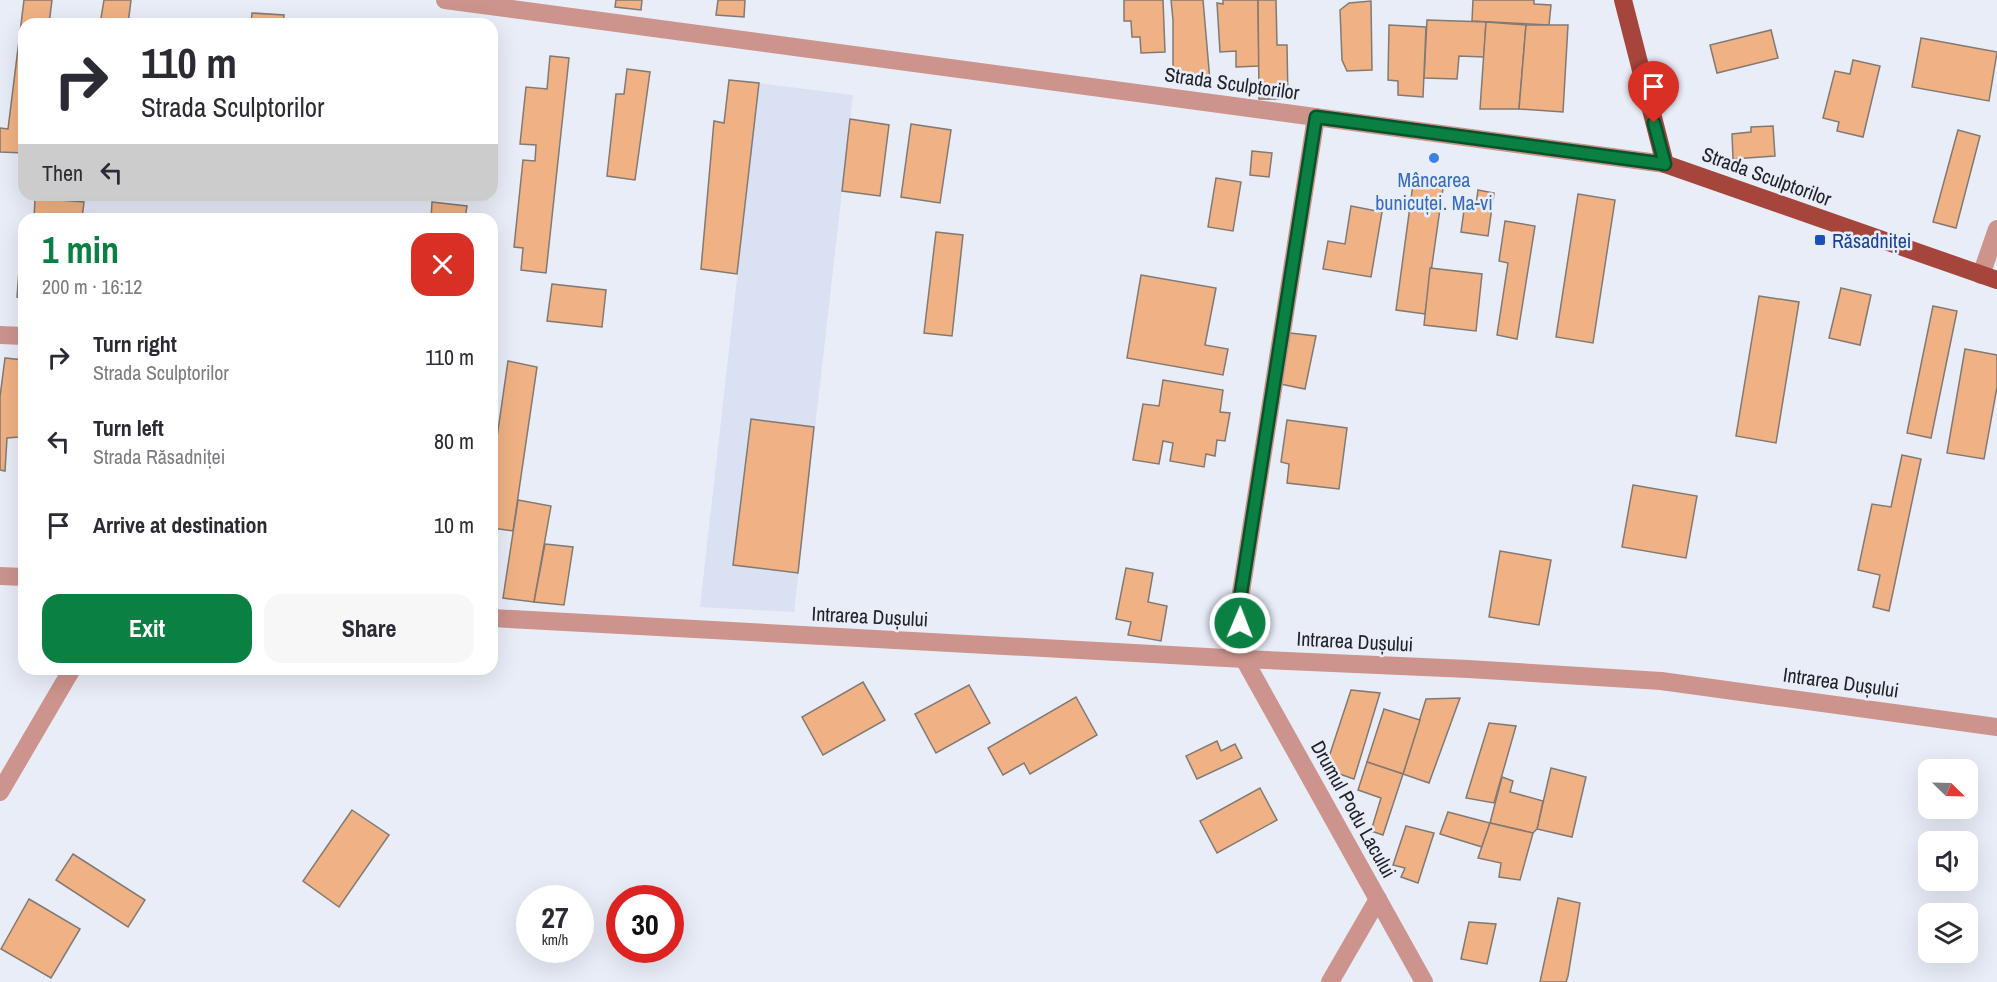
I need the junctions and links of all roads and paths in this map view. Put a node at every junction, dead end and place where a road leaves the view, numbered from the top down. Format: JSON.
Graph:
{"nodes":[{"id":1,"x":445,"y":0,"type":"edge"},
{"id":2,"x":1623,"y":0,"type":"edge"},
{"id":3,"x":1316,"y":117,"type":"junction"},
{"id":4,"x":1665,"y":164,"type":"junction"},
{"id":5,"x":1997,"y":229,"type":"edge"},
{"id":6,"x":1989,"y":277,"type":"edge"},
{"id":7,"x":0,"y":335,"type":"edge"},
{"id":8,"x":18,"y":336,"type":"edge"},
{"id":9,"x":0,"y":576,"type":"edge"},
{"id":10,"x":18,"y":577,"type":"edge"},
{"id":11,"x":498,"y":618,"type":"edge"},
{"id":12,"x":1244,"y":659,"type":"junction"},
{"id":13,"x":68,"y":675,"type":"edge"},
{"id":14,"x":1997,"y":727,"type":"edge"},
{"id":15,"x":0,"y":792,"type":"edge"},
{"id":16,"x":1378,"y":899,"type":"junction"},
{"id":17,"x":1329,"y":982,"type":"edge"},
{"id":18,"x":1424,"y":982,"type":"edge"}],
"edges":[{"from":1,"to":3,"type":"street","name":"Strada Sculptorilor"},
{"from":2,"to":4,"type":"main road"},
{"from":3,"to":4,"type":"street","name":"Strada Sculptorilor"},
{"from":3,"to":12,"type":"street"},
{"from":4,"to":6,"type":"main road","name":"Strada Sculptorilor"},
{"from":5,"to":6,"type":"street"},
{"from":7,"to":8,"type":"street"},
{"from":9,"to":10,"type":"street"},
{"from":11,"to":12,"type":"street","name":"Intrarea Dușului"},
{"from":12,"to":14,"type":"street","name":"Intrarea Dușului"},
{"from":12,"to":16,"type":"street","name":"Drumul Podu Lacului"},
{"from":13,"to":15,"type":"street"},
{"from":16,"to":17,"type":"street"},
{"from":16,"to":18,"type":"street","name":"Drumul Podu Lacului"}]}
